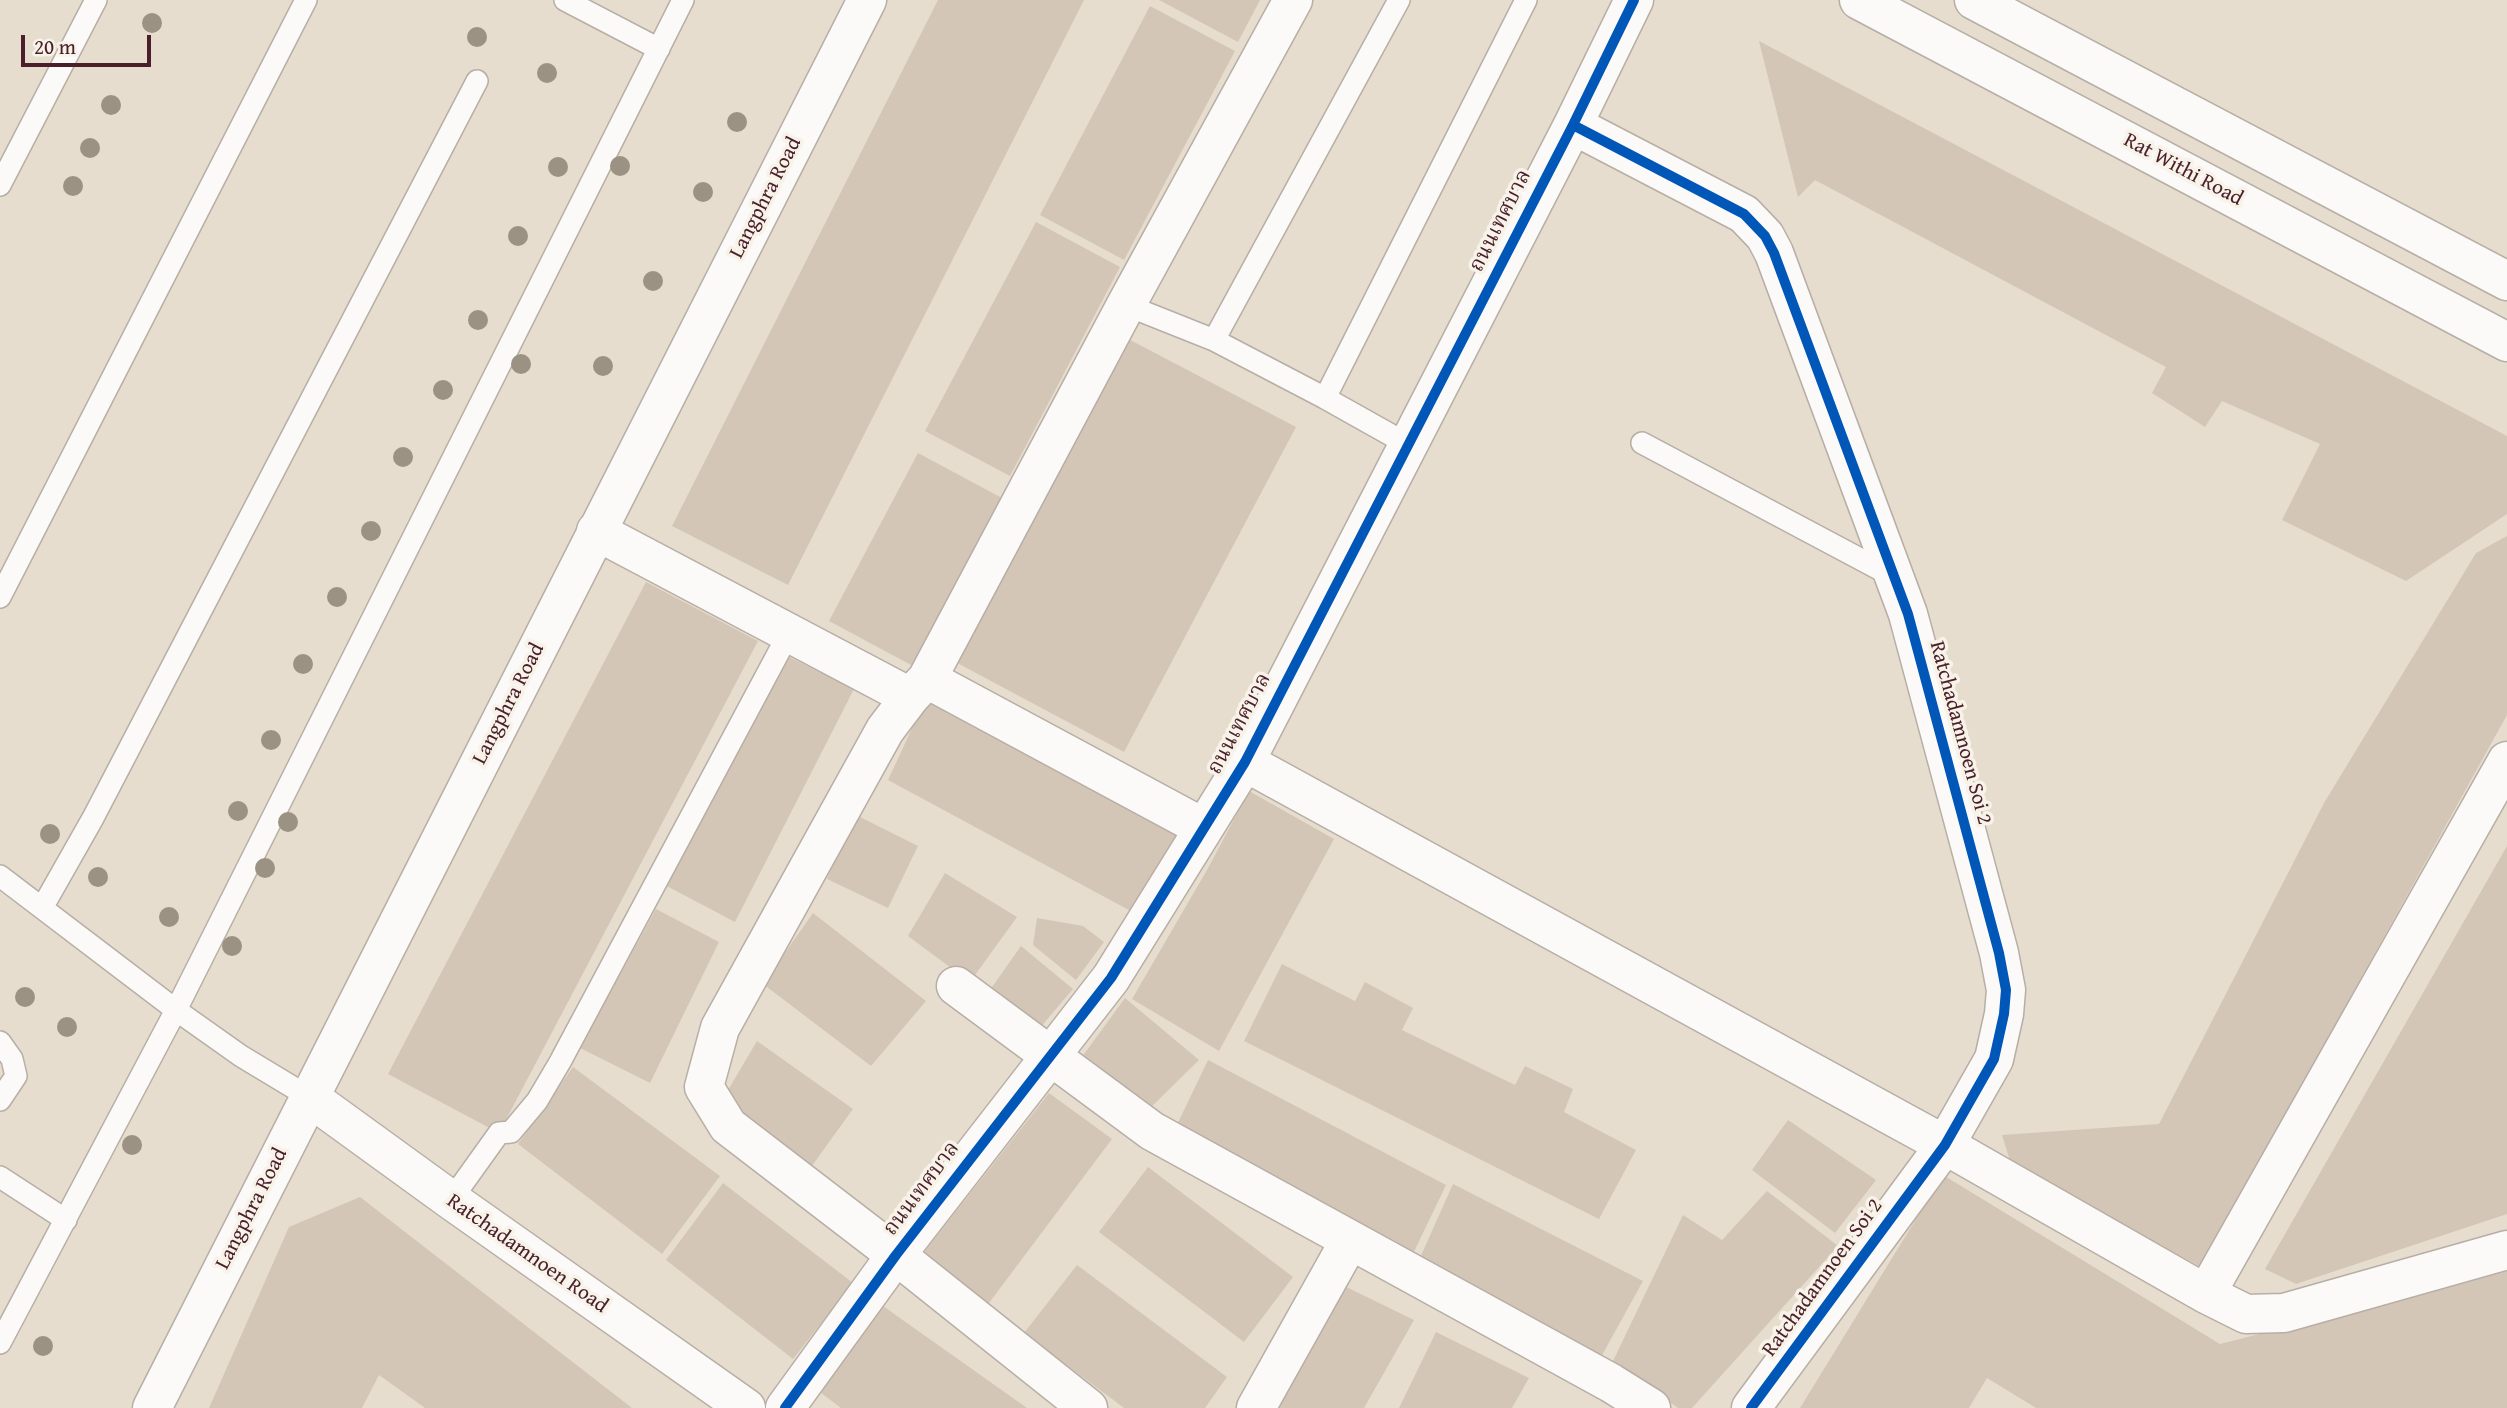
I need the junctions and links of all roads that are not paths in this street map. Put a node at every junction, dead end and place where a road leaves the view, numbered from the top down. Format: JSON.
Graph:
{"nodes":[{"id":1,"x":96,"y":0,"type":"edge"},
{"id":2,"x":306,"y":0,"type":"edge"},
{"id":3,"x":565,"y":0,"type":"edge"},
{"id":4,"x":683,"y":0,"type":"edge"},
{"id":5,"x":867,"y":0,"type":"edge"},
{"id":6,"x":1293,"y":0,"type":"edge"},
{"id":7,"x":1399,"y":0,"type":"edge"},
{"id":8,"x":1526,"y":0,"type":"edge"},
{"id":9,"x":1634,"y":0,"type":"edge"},
{"id":10,"x":1860,"y":0,"type":"edge"},
{"id":11,"x":1974,"y":0,"type":"edge"},
{"id":12,"x":659,"y":49,"type":"junction"},
{"id":13,"x":477,"y":80,"type":"dead end"},
{"id":14,"x":1573,"y":125,"type":"junction"},
{"id":15,"x":0,"y":185,"type":"edge"},
{"id":16,"x":2507,"y":281,"type":"edge"},
{"id":17,"x":1126,"y":305,"type":"junction"},
{"id":18,"x":1214,"y":341,"type":"junction"},
{"id":19,"x":2507,"y":342,"type":"edge"},
{"id":20,"x":1325,"y":398,"type":"junction"},
{"id":21,"x":1642,"y":443,"type":"dead end"},
{"id":22,"x":1406,"y":444,"type":"junction"},
{"id":23,"x":596,"y":531,"type":"junction"},
{"id":24,"x":1896,"y":578,"type":"junction"},
{"id":25,"x":0,"y":597,"type":"edge"},
{"id":26,"x":789,"y":633,"type":"junction"},
{"id":27,"x":919,"y":688,"type":"junction"},
{"id":28,"x":2507,"y":761,"type":"edge"},
{"id":29,"x":1245,"y":762,"type":"junction"},
{"id":30,"x":1203,"y":828,"type":"junction"},
{"id":31,"x":0,"y":876,"type":"edge"},
{"id":32,"x":42,"y":908,"type":"junction"},
{"id":33,"x":956,"y":986,"type":"dead end"},
{"id":34,"x":176,"y":1010,"type":"junction"},
{"id":35,"x":0,"y":1042,"type":"edge"},
{"id":36,"x":1049,"y":1055,"type":"junction"},
{"id":37,"x":309,"y":1097,"type":"junction"},
{"id":38,"x":0,"y":1100,"type":"edge"},
{"id":39,"x":1945,"y":1145,"type":"junction"},
{"id":40,"x":0,"y":1177,"type":"edge"},
{"id":41,"x":451,"y":1200,"type":"junction"},
{"id":42,"x":66,"y":1220,"type":"junction"},
{"id":43,"x":1350,"y":1240,"type":"junction"},
{"id":44,"x":2507,"y":1250,"type":"edge"},
{"id":45,"x":896,"y":1255,"type":"junction"},
{"id":46,"x":2206,"y":1294,"type":"junction"},
{"id":47,"x":0,"y":1343,"type":"edge"},
{"id":48,"x":152,"y":1408,"type":"edge"},
{"id":49,"x":746,"y":1408,"type":"edge"},
{"id":50,"x":785,"y":1408,"type":"edge"},
{"id":51,"x":1088,"y":1408,"type":"edge"},
{"id":52,"x":1256,"y":1408,"type":"edge"},
{"id":53,"x":1651,"y":1408,"type":"edge"},
{"id":54,"x":1751,"y":1408,"type":"edge"}],
"edges":[{"from":1,"to":15,"type":"lane"},
{"from":2,"to":25,"type":"lane"},
{"from":3,"to":12,"type":"lane"},
{"from":4,"to":12,"type":"lane"},
{"from":5,"to":23,"type":"street","name":"Langphra Road"},
{"from":6,"to":17,"type":"street"},
{"from":7,"to":18,"type":"lane"},
{"from":8,"to":20,"type":"lane"},
{"from":9,"to":14,"type":"street","name":"ถนนเทศบาล"},
{"from":10,"to":19,"type":"street","name":"Rat Withi Road"},
{"from":11,"to":16,"type":"street"},
{"from":12,"to":34,"type":"lane"},
{"from":13,"to":32,"type":"lane"},
{"from":14,"to":22,"type":"street","name":"ถนนเทศบาล"},
{"from":14,"to":24,"type":"street","name":"Ratchadamnoen Soi 2"},
{"from":17,"to":18,"type":"lane"},
{"from":17,"to":27,"type":"street"},
{"from":18,"to":20,"type":"lane"},
{"from":20,"to":22,"type":"lane"},
{"from":21,"to":24,"type":"lane"},
{"from":22,"to":29,"type":"street","name":"ถนนเทศบาล"},
{"from":23,"to":26,"type":"street"},
{"from":23,"to":37,"type":"street","name":"Langphra Road"},
{"from":24,"to":39,"type":"street","name":"Ratchadamnoen Soi 2"},
{"from":26,"to":27,"type":"street"},
{"from":26,"to":41,"type":"lane"},
{"from":27,"to":30,"type":"street"},
{"from":27,"to":45,"type":"street"},
{"from":28,"to":46,"type":"street"},
{"from":29,"to":30,"type":"street","name":"ถนนเทศบาล"},
{"from":29,"to":39,"type":"street"},
{"from":30,"to":36,"type":"street","name":"ถนนเทศบาล"},
{"from":31,"to":32,"type":"lane"},
{"from":32,"to":34,"type":"lane"},
{"from":33,"to":36,"type":"street"},
{"from":34,"to":37,"type":"lane"},
{"from":34,"to":42,"type":"lane"},
{"from":35,"to":38,"type":"lane"},
{"from":36,"to":43,"type":"street"},
{"from":36,"to":45,"type":"street","name":"ถนนเทศบาล"},
{"from":37,"to":41,"type":"street","name":"Ratchadamnoen Road"},
{"from":37,"to":48,"type":"street","name":"Langphra Road"},
{"from":39,"to":46,"type":"street"},
{"from":39,"to":54,"type":"street","name":"Ratchadamnoen Soi 2"},
{"from":40,"to":42,"type":"lane"},
{"from":41,"to":49,"type":"street","name":"Ratchadamnoen Road"},
{"from":42,"to":47,"type":"lane"},
{"from":43,"to":52,"type":"street"},
{"from":43,"to":53,"type":"street"},
{"from":44,"to":46,"type":"street"},
{"from":45,"to":50,"type":"street","name":"ถนนเทศบาล"},
{"from":45,"to":51,"type":"street"}]}
